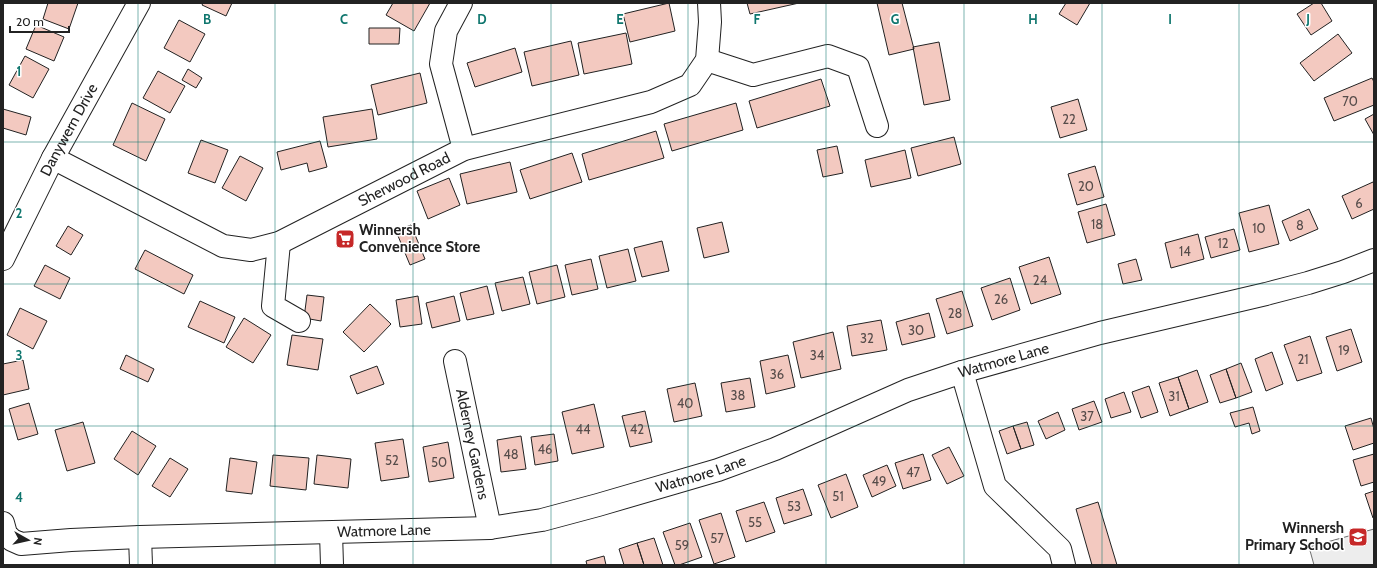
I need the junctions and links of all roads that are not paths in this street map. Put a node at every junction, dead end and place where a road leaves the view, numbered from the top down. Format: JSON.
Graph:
{"nodes":[{"id":1,"x":139,"y":3,"type":"edge"},
{"id":2,"x":461,"y":3,"type":"edge"},
{"id":3,"x":709,"y":3,"type":"edge"},
{"id":4,"x":706,"y":60,"type":"junction"},
{"id":5,"x":877,"y":126,"type":"dead end"},
{"id":6,"x":464,"y":149,"type":"junction"},
{"id":7,"x":53,"y":158,"type":"junction"},
{"id":8,"x":279,"y":243,"type":"junction"},
{"id":9,"x":3,"y":259,"type":"edge"},
{"id":10,"x":1374,"y":260,"type":"edge"},
{"id":11,"x":299,"y":321,"type":"dead end"},
{"id":12,"x":455,"y":361,"type":"dead end"},
{"id":13,"x":962,"y":372,"type":"junction"},
{"id":14,"x":490,"y":528,"type":"junction"},
{"id":15,"x":331,"y":533,"type":"junction"},
{"id":16,"x":6,"y":537,"type":"edge"},
{"id":17,"x":140,"y":537,"type":"junction"},
{"id":18,"x":142,"y":565,"type":"edge"},
{"id":19,"x":332,"y":565,"type":"edge"},
{"id":20,"x":1064,"y":565,"type":"edge"}],
"edges":[{"from":1,"to":7,"type":"street","name":"Danywern Drive"},
{"from":2,"to":6,"type":"street"},
{"from":3,"to":4,"type":"street","name":"Sherwood Road"},
{"from":4,"to":5,"type":"street"},
{"from":4,"to":6,"type":"street","name":"Sherwood Road"},
{"from":6,"to":8,"type":"street","name":"Sherwood Road"},
{"from":7,"to":8,"type":"street","name":"Sherwood Road"},
{"from":7,"to":9,"type":"street","name":"Danywern Drive"},
{"from":8,"to":11,"type":"street"},
{"from":10,"to":13,"type":"street","name":"Watmore Lane"},
{"from":12,"to":14,"type":"street","name":"Alderney Gardens"},
{"from":13,"to":14,"type":"street","name":"Watmore Lane"},
{"from":13,"to":20,"type":"street"},
{"from":14,"to":15,"type":"street","name":"Watmore Lane"},
{"from":15,"to":17,"type":"street","name":"Watmore Lane"},
{"from":15,"to":19,"type":"street"},
{"from":16,"to":17,"type":"street","name":"Watmore Lane"},
{"from":17,"to":18,"type":"street"}]}
